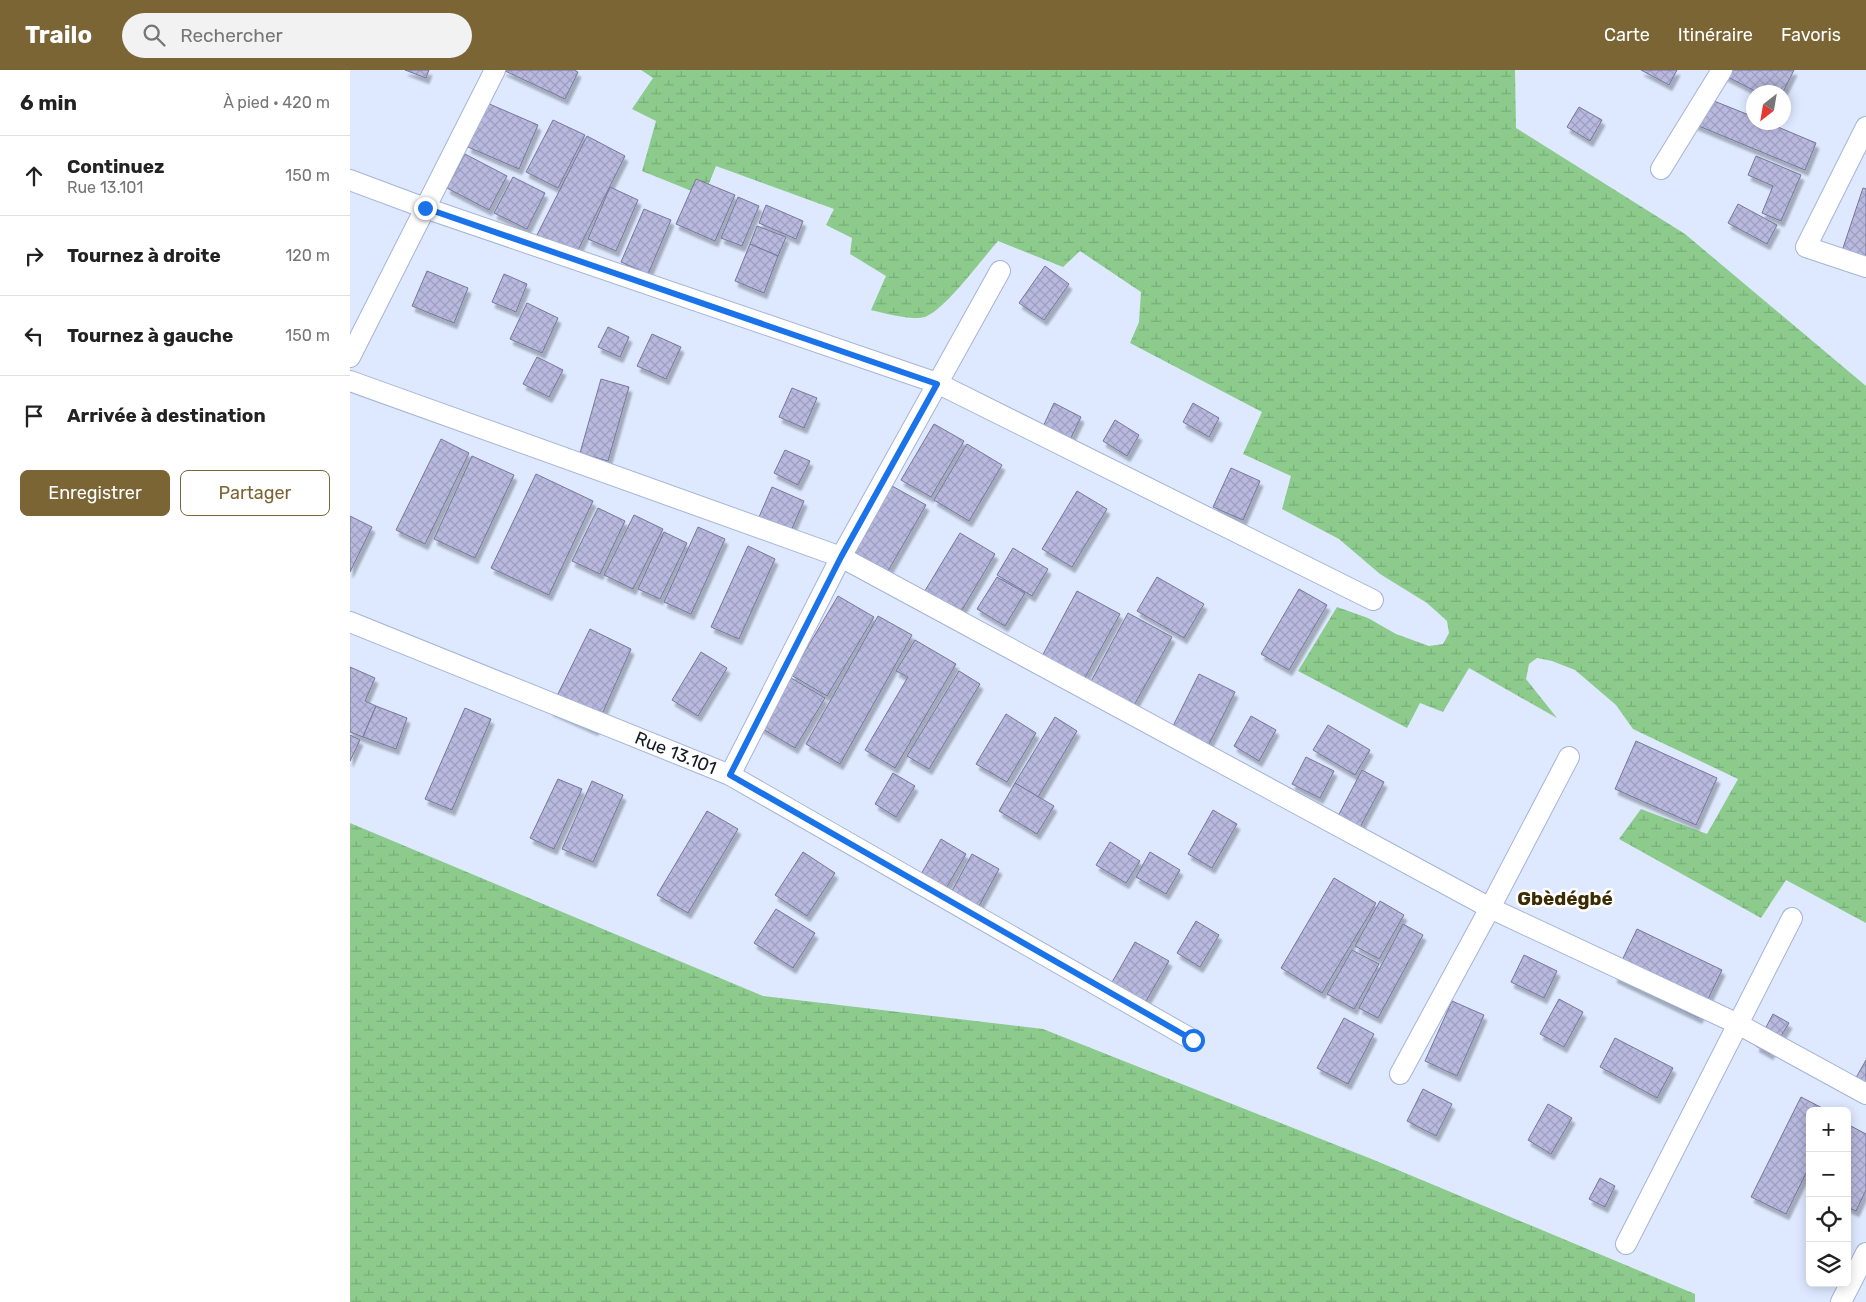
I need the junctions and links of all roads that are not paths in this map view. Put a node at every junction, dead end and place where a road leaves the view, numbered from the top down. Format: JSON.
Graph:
{"nodes":[{"id":1,"x":495,"y":70,"type":"edge"},
{"id":2,"x":1722,"y":70,"type":"edge"},
{"id":3,"x":1866,"y":127,"type":"edge"},
{"id":4,"x":1661,"y":169,"type":"dead end"},
{"id":5,"x":350,"y":180,"type":"edge"},
{"id":6,"x":425,"y":208,"type":"junction"},
{"id":7,"x":1866,"y":266,"type":"edge"},
{"id":8,"x":1000,"y":271,"type":"dead end"},
{"id":9,"x":350,"y":357,"type":"edge"},
{"id":10,"x":350,"y":381,"type":"edge"},
{"id":11,"x":937,"y":384,"type":"junction"},
{"id":12,"x":841,"y":557,"type":"junction"},
{"id":13,"x":1373,"y":600,"type":"dead end"},
{"id":14,"x":350,"y":622,"type":"edge"},
{"id":15,"x":1569,"y":757,"type":"dead end"},
{"id":16,"x":730,"y":775,"type":"junction"},
{"id":17,"x":1490,"y":908,"type":"junction"},
{"id":18,"x":1792,"y":918,"type":"dead end"},
{"id":19,"x":1738,"y":1024,"type":"junction"},
{"id":20,"x":1193,"y":1040,"type":"dead end"},
{"id":21,"x":1400,"y":1074,"type":"dead end"},
{"id":22,"x":1866,"y":1094,"type":"edge"},
{"id":23,"x":1626,"y":1244,"type":"dead end"},
{"id":24,"x":1866,"y":1253,"type":"edge"},
{"id":25,"x":1841,"y":1302,"type":"edge"}],
"edges":[{"from":1,"to":6,"type":"street"},
{"from":2,"to":4,"type":"street"},
{"from":3,"to":7,"type":"street"},
{"from":5,"to":6,"type":"street"},
{"from":6,"to":9,"type":"street"},
{"from":6,"to":11,"type":"street"},
{"from":8,"to":11,"type":"street"},
{"from":10,"to":12,"type":"street"},
{"from":11,"to":12,"type":"street"},
{"from":11,"to":13,"type":"street"},
{"from":12,"to":16,"type":"street"},
{"from":12,"to":17,"type":"street"},
{"from":14,"to":16,"type":"street","name":"Rue 13.101"},
{"from":15,"to":17,"type":"street"},
{"from":16,"to":20,"type":"street","name":"Rue 13.101"},
{"from":17,"to":19,"type":"street"},
{"from":17,"to":21,"type":"street"},
{"from":18,"to":19,"type":"street"},
{"from":19,"to":22,"type":"street"},
{"from":19,"to":23,"type":"street"},
{"from":24,"to":25,"type":"street"}]}
